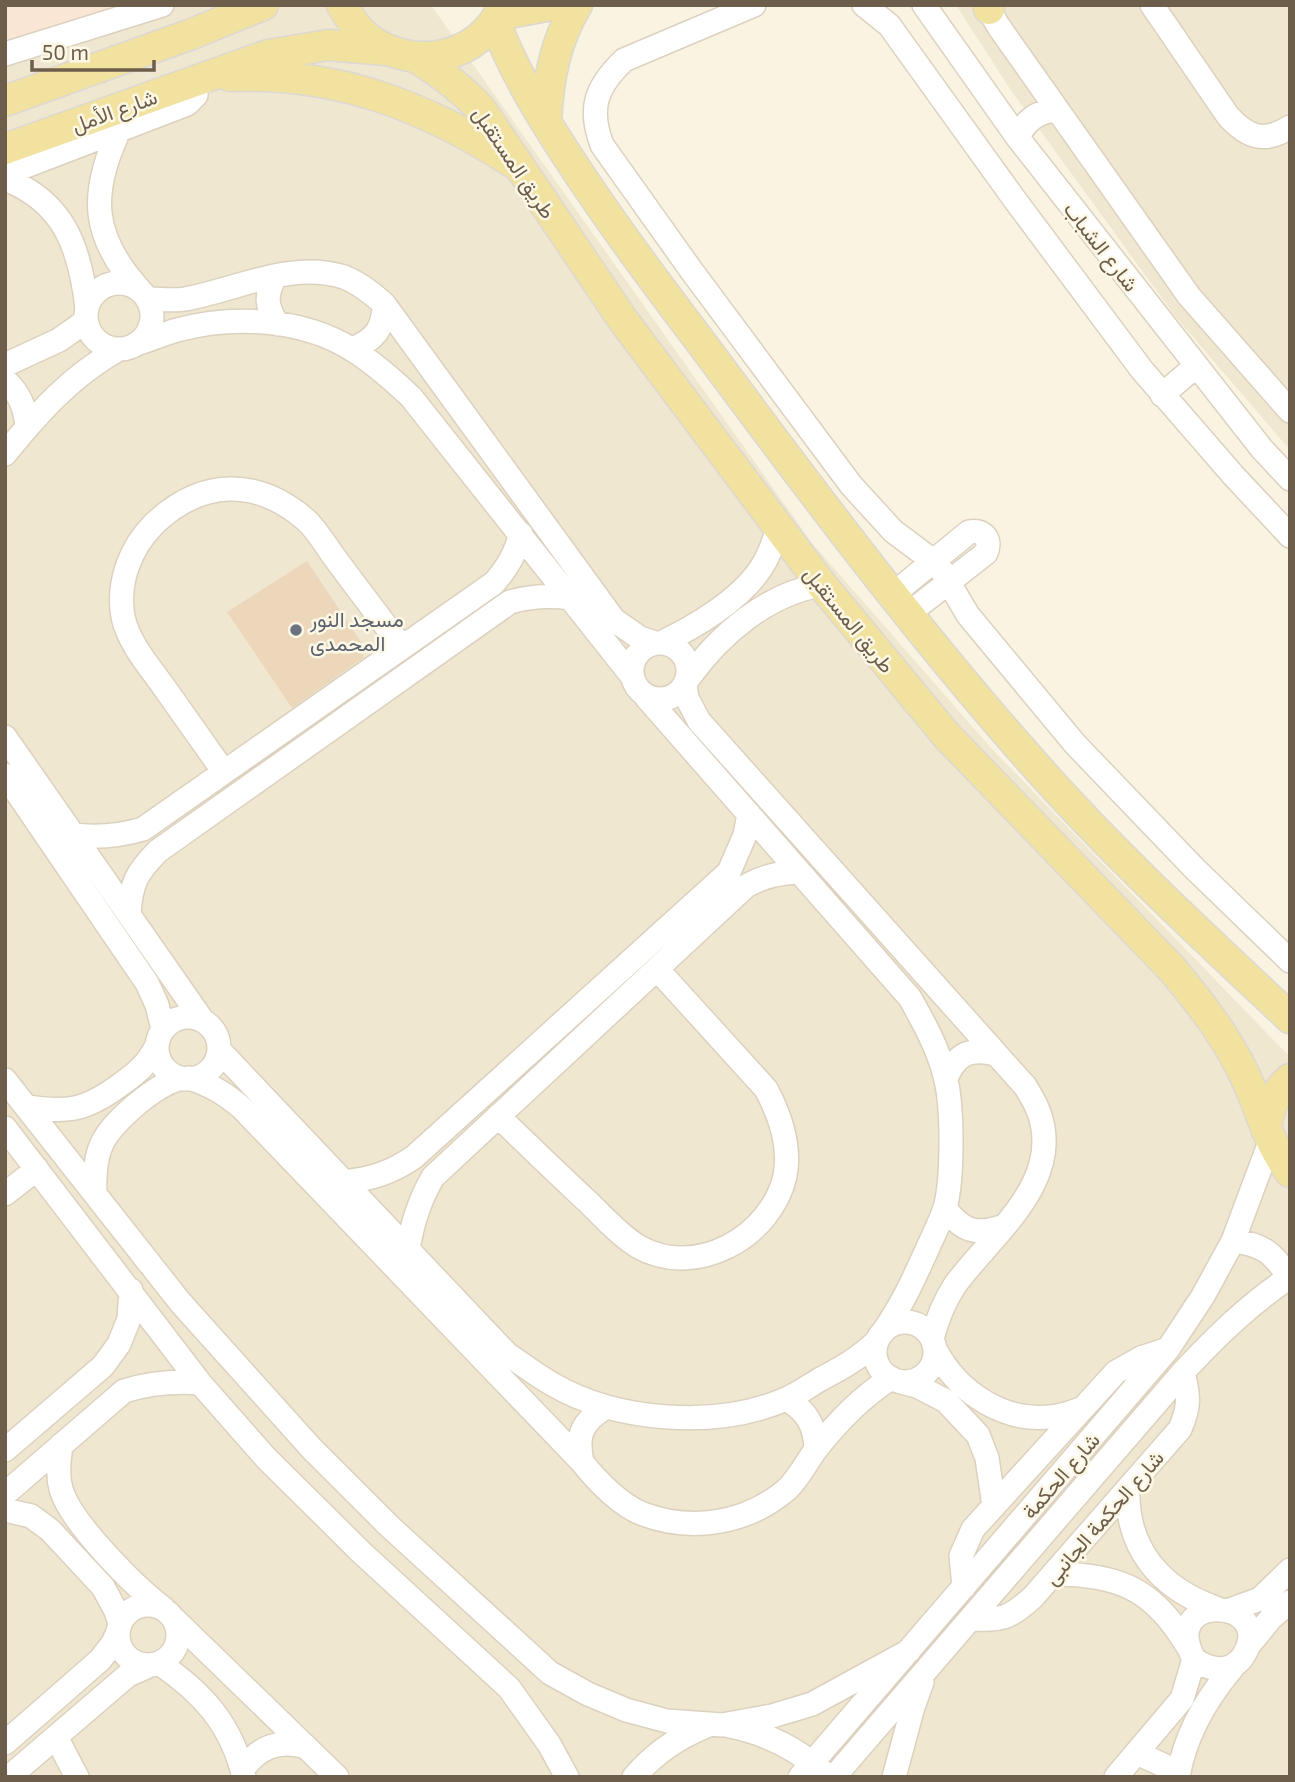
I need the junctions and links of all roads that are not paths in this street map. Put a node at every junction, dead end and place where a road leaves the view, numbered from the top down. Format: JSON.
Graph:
{"nodes":[{"id":1,"x":162,"y":5,"type":"edge"},
{"id":2,"x":207,"y":5,"type":"edge"},
{"id":3,"x":263,"y":5,"type":"edge"},
{"id":4,"x":342,"y":5,"type":"edge"},
{"id":5,"x":552,"y":5,"type":"edge"},
{"id":6,"x":577,"y":5,"type":"edge"},
{"id":7,"x":754,"y":5,"type":"edge"},
{"id":8,"x":864,"y":5,"type":"edge"},
{"id":9,"x":924,"y":5,"type":"edge"},
{"id":10,"x":1152,"y":5,"type":"edge"},
{"id":11,"x":988,"y":7,"type":"edge"},
{"id":12,"x":499,"y":14,"type":"edge"},
{"id":13,"x":190,"y":35,"type":"junction"},
{"id":14,"x":386,"y":50,"type":"junction"},
{"id":15,"x":5,"y":54,"type":"edge"},
{"id":16,"x":417,"y":58,"type":"junction"},
{"id":17,"x":202,"y":79,"type":"junction"},
{"id":18,"x":5,"y":101,"type":"edge"},
{"id":19,"x":1057,"y":110,"type":"junction"},
{"id":20,"x":546,"y":122,"type":"junction"},
{"id":21,"x":1290,"y":127,"type":"edge"},
{"id":22,"x":119,"y":131,"type":"junction"},
{"id":23,"x":1018,"y":138,"type":"junction"},
{"id":24,"x":5,"y":149,"type":"edge"},
{"id":25,"x":517,"y":166,"type":"junction"},
{"id":26,"x":5,"y":177,"type":"edge"},
{"id":27,"x":275,"y":277,"type":"junction"},
{"id":28,"x":143,"y":294,"type":"junction"},
{"id":29,"x":384,"y":304,"type":"junction"},
{"id":30,"x":86,"y":314,"type":"junction"},
{"id":31,"x":278,"y":324,"type":"junction"},
{"id":32,"x":703,"y":346,"type":"junction"},
{"id":33,"x":127,"y":347,"type":"junction"},
{"id":34,"x":352,"y":349,"type":"junction"},
{"id":35,"x":5,"y":365,"type":"edge"},
{"id":36,"x":1196,"y":366,"type":"junction"},
{"id":37,"x":5,"y":380,"type":"edge"},
{"id":38,"x":668,"y":381,"type":"junction"},
{"id":39,"x":1162,"y":395,"type":"junction"},
{"id":40,"x":1290,"y":411,"type":"edge"},
{"id":41,"x":27,"y":427,"type":"junction"},
{"id":42,"x":5,"y":454,"type":"edge"},
{"id":43,"x":1290,"y":479,"type":"edge"},
{"id":44,"x":778,"y":528,"type":"junction"},
{"id":45,"x":521,"y":534,"type":"junction"},
{"id":46,"x":1290,"y":536,"type":"edge"},
{"id":47,"x":933,"y":561,"type":"junction"},
{"id":48,"x":948,"y":582,"type":"junction"},
{"id":49,"x":822,"y":585,"type":"junction"},
{"id":50,"x":571,"y":598,"type":"junction"},
{"id":51,"x":900,"y":604,"type":"junction"},
{"id":52,"x":658,"y":643,"type":"junction"},
{"id":53,"x":402,"y":647,"type":"junction"},
{"id":54,"x":632,"y":676,"type":"junction"},
{"id":55,"x":686,"y":682,"type":"junction"},
{"id":56,"x":646,"y":696,"type":"junction"},
{"id":57,"x":981,"y":701,"type":"junction"},
{"id":58,"x":298,"y":720,"type":"junction"},
{"id":59,"x":947,"y":736,"type":"junction"},
{"id":60,"x":5,"y":737,"type":"edge"},
{"id":61,"x":313,"y":741,"type":"junction"},
{"id":62,"x":225,"y":772,"type":"junction"},
{"id":63,"x":5,"y":775,"type":"edge"},
{"id":64,"x":749,"y":814,"type":"junction"},
{"id":65,"x":74,"y":835,"type":"junction"},
{"id":66,"x":799,"y":872,"type":"junction"},
{"id":67,"x":129,"y":914,"type":"junction"},
{"id":68,"x":1290,"y":961,"type":"edge"},
{"id":69,"x":657,"y":969,"type":"junction"},
{"id":70,"x":1290,"y":1018,"type":"edge"},
{"id":71,"x":203,"y":1021,"type":"junction"},
{"id":72,"x":557,"y":1027,"type":"junction"},
{"id":73,"x":160,"y":1037,"type":"junction"},
{"id":74,"x":575,"y":1046,"type":"junction"},
{"id":75,"x":219,"y":1050,"type":"junction"},
{"id":76,"x":996,"y":1054,"type":"junction"},
{"id":77,"x":185,"y":1078,"type":"junction"},
{"id":78,"x":946,"y":1078,"type":"junction"},
{"id":79,"x":1290,"y":1079,"type":"edge"},
{"id":80,"x":5,"y":1080,"type":"edge"},
{"id":81,"x":27,"y":1107,"type":"junction"},
{"id":82,"x":498,"y":1116,"type":"junction"},
{"id":83,"x":5,"y":1128,"type":"edge"},
{"id":84,"x":1268,"y":1135,"type":"junction"},
{"id":85,"x":436,"y":1138,"type":"junction"},
{"id":86,"x":454,"y":1157,"type":"junction"},
{"id":87,"x":37,"y":1168,"type":"junction"},
{"id":88,"x":1290,"y":1172,"type":"edge"},
{"id":89,"x":343,"y":1182,"type":"junction"},
{"id":90,"x":5,"y":1194,"type":"edge"},
{"id":91,"x":95,"y":1194,"type":"junction"},
{"id":92,"x":945,"y":1208,"type":"junction"},
{"id":93,"x":1003,"y":1226,"type":"junction"},
{"id":94,"x":1233,"y":1241,"type":"junction"},
{"id":95,"x":408,"y":1250,"type":"junction"},
{"id":96,"x":1289,"y":1278,"type":"edge"},
{"id":97,"x":131,"y":1290,"type":"junction"},
{"id":98,"x":880,"y":1337,"type":"junction"},
{"id":99,"x":934,"y":1344,"type":"junction"},
{"id":100,"x":1168,"y":1349,"type":"junction"},
{"id":101,"x":1183,"y":1372,"type":"junction"},
{"id":102,"x":896,"y":1380,"type":"junction"},
{"id":103,"x":200,"y":1383,"type":"junction"},
{"id":104,"x":786,"y":1399,"type":"junction"},
{"id":105,"x":606,"y":1406,"type":"junction"},
{"id":106,"x":1083,"y":1408,"type":"junction"},
{"id":107,"x":61,"y":1445,"type":"junction"},
{"id":108,"x":816,"y":1449,"type":"junction"},
{"id":109,"x":5,"y":1450,"type":"edge"},
{"id":110,"x":582,"y":1462,"type":"junction"},
{"id":111,"x":1128,"y":1489,"type":"junction"},
{"id":112,"x":5,"y":1494,"type":"edge"},
{"id":113,"x":994,"y":1506,"type":"junction"},
{"id":114,"x":5,"y":1510,"type":"edge"},
{"id":115,"x":388,"y":1525,"type":"junction"},
{"id":116,"x":362,"y":1553,"type":"junction"},
{"id":117,"x":1290,"y":1570,"type":"edge"},
{"id":118,"x":1053,"y":1574,"type":"junction"},
{"id":119,"x":964,"y":1587,"type":"junction"},
{"id":120,"x":1290,"y":1602,"type":"edge"},
{"id":121,"x":1223,"y":1609,"type":"junction"},
{"id":122,"x":169,"y":1614,"type":"junction"},
{"id":123,"x":970,"y":1619,"type":"junction"},
{"id":124,"x":119,"y":1628,"type":"junction"},
{"id":125,"x":1249,"y":1644,"type":"junction"},
{"id":126,"x":909,"y":1651,"type":"junction"},
{"id":127,"x":1191,"y":1653,"type":"junction"},
{"id":128,"x":155,"y":1664,"type":"junction"},
{"id":129,"x":1233,"y":1667,"type":"junction"},
{"id":130,"x":927,"y":1669,"type":"junction"},
{"id":131,"x":715,"y":1725,"type":"junction"},
{"id":132,"x":56,"y":1737,"type":"junction"},
{"id":133,"x":5,"y":1743,"type":"edge"},
{"id":134,"x":303,"y":1746,"type":"junction"},
{"id":135,"x":1137,"y":1753,"type":"junction"},
{"id":136,"x":814,"y":1772,"type":"edge"},
{"id":137,"x":243,"y":1773,"type":"edge"},
{"id":138,"x":1178,"y":1775,"type":"edge"},
{"id":139,"x":10,"y":1777,"type":"edge"},
{"id":140,"x":76,"y":1777,"type":"edge"},
{"id":141,"x":337,"y":1777,"type":"edge"},
{"id":142,"x":566,"y":1777,"type":"edge"},
{"id":143,"x":634,"y":1777,"type":"edge"},
{"id":144,"x":834,"y":1777,"type":"edge"},
{"id":145,"x":894,"y":1777,"type":"edge"},
{"id":146,"x":1116,"y":1777,"type":"edge"}],
"edges":[{"from":1,"to":15,"type":"street"},
{"from":2,"to":13,"type":"main road"},
{"from":3,"to":13,"type":"main road"},
{"from":4,"to":14,"type":"main road"},
{"from":5,"to":12,"type":"main road"},
{"from":6,"to":20,"type":"main road"},
{"from":7,"to":47,"type":"street"},
{"from":8,"to":39,"type":"street"},
{"from":9,"to":23,"type":"street","name":"شارع الشباب"},
{"from":10,"to":21,"type":"street"},
{"from":11,"to":19,"type":"street","name":"شارع الشباب"},
{"from":12,"to":16,"type":"main road"},
{"from":12,"to":20,"type":"main road"},
{"from":13,"to":18,"type":"main road"},
{"from":14,"to":16,"type":"main road","name":"شارع الأمل"},
{"from":14,"to":17,"type":"main road","name":"شارع الأمل"},
{"from":16,"to":25,"type":"main road","name":"طريق المستقبل"},
{"from":17,"to":22,"type":"street"},
{"from":17,"to":24,"type":"main road","name":"شارع الأمل"},
{"from":17,"to":25,"type":"main road"},
{"from":19,"to":23,"type":"street"},
{"from":19,"to":40,"type":"street","name":"شارع الشباب"},
{"from":20,"to":32,"type":"main road"},
{"from":22,"to":26,"type":"street"},
{"from":22,"to":28,"type":"street"},
{"from":23,"to":36,"type":"street","name":"شارع الشباب"},
{"from":25,"to":38,"type":"main road","name":"طريق المستقبل"},
{"from":26,"to":30,"type":"street"},
{"from":27,"to":28,"type":"street"},
{"from":27,"to":29,"type":"street"},
{"from":27,"to":31,"type":"street"},
{"from":28,"to":30,"type":"street"},
{"from":28,"to":33,"type":"street"},
{"from":29,"to":34,"type":"street"},
{"from":29,"to":52,"type":"street"},
{"from":30,"to":33,"type":"street"},
{"from":30,"to":35,"type":"street"},
{"from":31,"to":33,"type":"street"},
{"from":31,"to":34,"type":"street"},
{"from":32,"to":38,"type":"main road"},
{"from":32,"to":51,"type":"main road"},
{"from":33,"to":41,"type":"street"},
{"from":34,"to":45,"type":"street"},
{"from":36,"to":39,"type":"street"},
{"from":36,"to":43,"type":"street","name":"شارع الشباب"},
{"from":37,"to":41,"type":"street"},
{"from":38,"to":44,"type":"main road","name":"طريق المستقبل"},
{"from":39,"to":46,"type":"street"},
{"from":41,"to":42,"type":"street"},
{"from":44,"to":49,"type":"main road","name":"طريق المستقبل"},
{"from":44,"to":52,"type":"street"},
{"from":45,"to":50,"type":"street"},
{"from":45,"to":53,"type":"street"},
{"from":47,"to":48,"type":"street"},
{"from":47,"to":48,"type":"street"},
{"from":47,"to":51,"type":"street"},
{"from":48,"to":51,"type":"street"},
{"from":48,"to":68,"type":"street"},
{"from":49,"to":55,"type":"street"},
{"from":49,"to":59,"type":"main road","name":"طريق المستقبل"},
{"from":50,"to":54,"type":"street"},
{"from":50,"to":61,"type":"street"},
{"from":51,"to":57,"type":"main road"},
{"from":52,"to":54,"type":"street"},
{"from":52,"to":55,"type":"street"},
{"from":53,"to":58,"type":"street"},
{"from":53,"to":62,"type":"street"},
{"from":54,"to":56,"type":"street"},
{"from":55,"to":56,"type":"street"},
{"from":55,"to":76,"type":"street"},
{"from":56,"to":64,"type":"street"},
{"from":57,"to":59,"type":"main road"},
{"from":57,"to":70,"type":"main road"},
{"from":58,"to":61,"type":"street"},
{"from":58,"to":62,"type":"street"},
{"from":59,"to":84,"type":"main road","name":"طريق المستقبل"},
{"from":60,"to":65,"type":"street"},
{"from":61,"to":67,"type":"street"},
{"from":62,"to":65,"type":"street"},
{"from":63,"to":73,"type":"street"},
{"from":64,"to":66,"type":"street"},
{"from":64,"to":72,"type":"street"},
{"from":65,"to":67,"type":"street"},
{"from":66,"to":69,"type":"street"},
{"from":66,"to":78,"type":"street"},
{"from":67,"to":71,"type":"street"},
{"from":69,"to":74,"type":"street"},
{"from":69,"to":82,"type":"street"},
{"from":71,"to":73,"type":"street"},
{"from":71,"to":75,"type":"street"},
{"from":72,"to":74,"type":"street"},
{"from":72,"to":85,"type":"street"},
{"from":73,"to":77,"type":"street"},
{"from":73,"to":81,"type":"street"},
{"from":74,"to":82,"type":"street"},
{"from":75,"to":77,"type":"street"},
{"from":75,"to":89,"type":"street"},
{"from":76,"to":78,"type":"street"},
{"from":76,"to":93,"type":"street"},
{"from":77,"to":91,"type":"street"},
{"from":77,"to":110,"type":"street"},
{"from":78,"to":92,"type":"street"},
{"from":79,"to":84,"type":"main road"},
{"from":80,"to":81,"type":"street"},
{"from":81,"to":91,"type":"street"},
{"from":82,"to":86,"type":"street"},
{"from":83,"to":87,"type":"street"},
{"from":84,"to":88,"type":"main road","name":"طريق المستقبل"},
{"from":84,"to":94,"type":"street","name":"شارع الحكمة"},
{"from":85,"to":86,"type":"street"},
{"from":85,"to":89,"type":"street"},
{"from":86,"to":95,"type":"street"},
{"from":87,"to":90,"type":"street"},
{"from":87,"to":97,"type":"street"},
{"from":89,"to":95,"type":"street"},
{"from":91,"to":115,"type":"street"},
{"from":92,"to":93,"type":"street"},
{"from":92,"to":98,"type":"street"},
{"from":93,"to":99,"type":"street"},
{"from":94,"to":96,"type":"street"},
{"from":94,"to":100,"type":"street","name":"شارع الحكمة"},
{"from":95,"to":105,"type":"street"},
{"from":96,"to":101,"type":"street","name":"شارع الحكمة"},
{"from":97,"to":103,"type":"street"},
{"from":97,"to":109,"type":"street"},
{"from":98,"to":99,"type":"street"},
{"from":98,"to":102,"type":"street"},
{"from":98,"to":104,"type":"street"},
{"from":99,"to":102,"type":"street"},
{"from":99,"to":106,"type":"street"},
{"from":100,"to":106,"type":"street"},
{"from":100,"to":119,"type":"street","name":"شارع الحكمة"},
{"from":101,"to":111,"type":"street","name":"شارع الحكمة الجانبى"},
{"from":101,"to":123,"type":"street","name":"شارع الحكمة"},
{"from":102,"to":108,"type":"street"},
{"from":102,"to":113,"type":"street"},
{"from":103,"to":107,"type":"street"},
{"from":103,"to":116,"type":"street"},
{"from":104,"to":105,"type":"street"},
{"from":104,"to":108,"type":"street"},
{"from":105,"to":110,"type":"street"},
{"from":106,"to":113,"type":"street"},
{"from":107,"to":112,"type":"street"},
{"from":107,"to":122,"type":"street"},
{"from":108,"to":110,"type":"street"},
{"from":111,"to":118,"type":"street","name":"شارع الحكمة الجانبى"},
{"from":111,"to":121,"type":"street"},
{"from":113,"to":119,"type":"street"},
{"from":114,"to":124,"type":"street"},
{"from":115,"to":116,"type":"street"},
{"from":115,"to":131,"type":"street"},
{"from":116,"to":142,"type":"street"},
{"from":117,"to":121,"type":"street"},
{"from":118,"to":123,"type":"street","name":"شارع الحكمة الجانبى"},
{"from":118,"to":127,"type":"street"},
{"from":119,"to":126,"type":"street","name":"شارع الحكمة"},
{"from":120,"to":125,"type":"street"},
{"from":121,"to":125,"type":"street"},
{"from":121,"to":127,"type":"street"},
{"from":122,"to":124,"type":"street"},
{"from":122,"to":128,"type":"street"},
{"from":122,"to":134,"type":"street"},
{"from":123,"to":130,"type":"street","name":"شارع الحكمة"},
{"from":124,"to":128,"type":"street"},
{"from":124,"to":133,"type":"street"},
{"from":125,"to":129,"type":"street"},
{"from":126,"to":131,"type":"street"},
{"from":126,"to":136,"type":"street","name":"شارع الحكمة"},
{"from":127,"to":129,"type":"street"},
{"from":127,"to":135,"type":"street"},
{"from":128,"to":132,"type":"street"},
{"from":128,"to":137,"type":"street"},
{"from":129,"to":138,"type":"street"},
{"from":130,"to":144,"type":"street","name":"شارع الحكمة"},
{"from":130,"to":145,"type":"street"},
{"from":131,"to":136,"type":"street"},
{"from":131,"to":143,"type":"street"},
{"from":132,"to":139,"type":"street"},
{"from":132,"to":140,"type":"street"},
{"from":134,"to":137,"type":"street"},
{"from":134,"to":141,"type":"street"},
{"from":135,"to":138,"type":"street"},
{"from":135,"to":146,"type":"street"}]}
